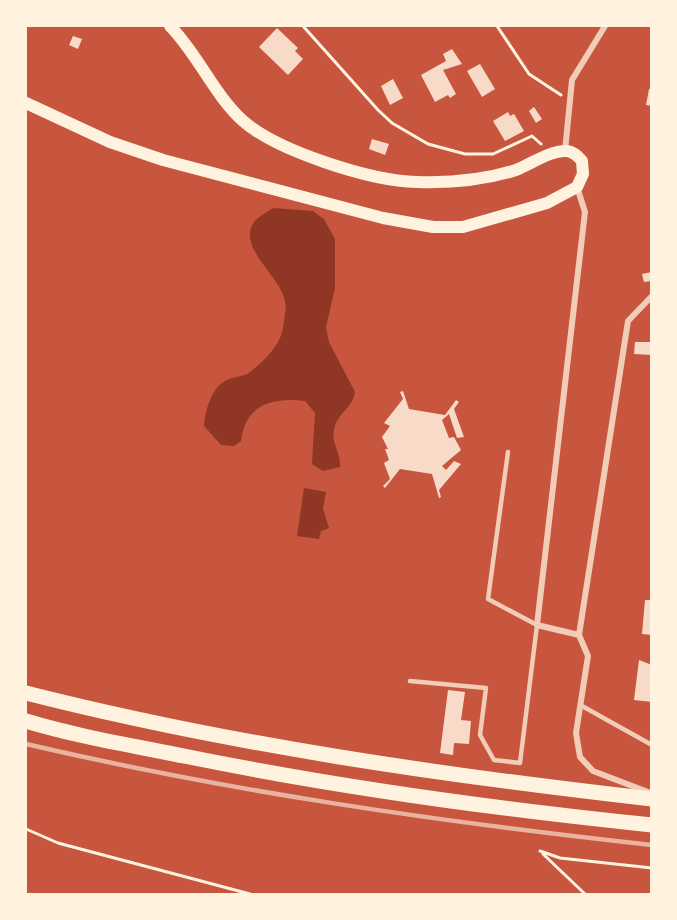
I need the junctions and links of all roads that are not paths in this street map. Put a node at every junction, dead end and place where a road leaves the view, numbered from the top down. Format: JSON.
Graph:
{"nodes":[{"id":1,"x":170,"y":26,"type":"edge"},
{"id":2,"x":604,"y":26,"type":"edge"},
{"id":3,"x":26,"y":103,"type":"edge"},
{"id":4,"x":565,"y":151,"type":"junction"},
{"id":5,"x":577,"y":187,"type":"junction"},
{"id":6,"x":651,"y":296,"type":"edge"},
{"id":7,"x":508,"y":452,"type":"dead end"},
{"id":8,"x":537,"y":625,"type":"junction"},
{"id":9,"x":579,"y":635,"type":"junction"},
{"id":10,"x":410,"y":681,"type":"dead end"},
{"id":11,"x":26,"y":693,"type":"edge"},
{"id":12,"x":582,"y":706,"type":"junction"},
{"id":13,"x":26,"y":721,"type":"edge"},
{"id":14,"x":651,"y":745,"type":"edge"},
{"id":15,"x":651,"y":793,"type":"edge"},
{"id":16,"x":651,"y":799,"type":"edge"},
{"id":17,"x":651,"y":825,"type":"edge"}],
"edges":[{"from":1,"to":4,"type":"main road"},
{"from":2,"to":4,"type":"street"},
{"from":3,"to":5,"type":"main road"},
{"from":4,"to":5,"type":"main road"},
{"from":5,"to":8,"type":"street"},
{"from":6,"to":9,"type":"street"},
{"from":7,"to":8,"type":"lane"},
{"from":8,"to":9,"type":"street"},
{"from":8,"to":10,"type":"lane"},
{"from":9,"to":12,"type":"street"},
{"from":11,"to":16,"type":"main road"},
{"from":12,"to":14,"type":"lane"},
{"from":12,"to":15,"type":"street"},
{"from":13,"to":17,"type":"main road"}]}
